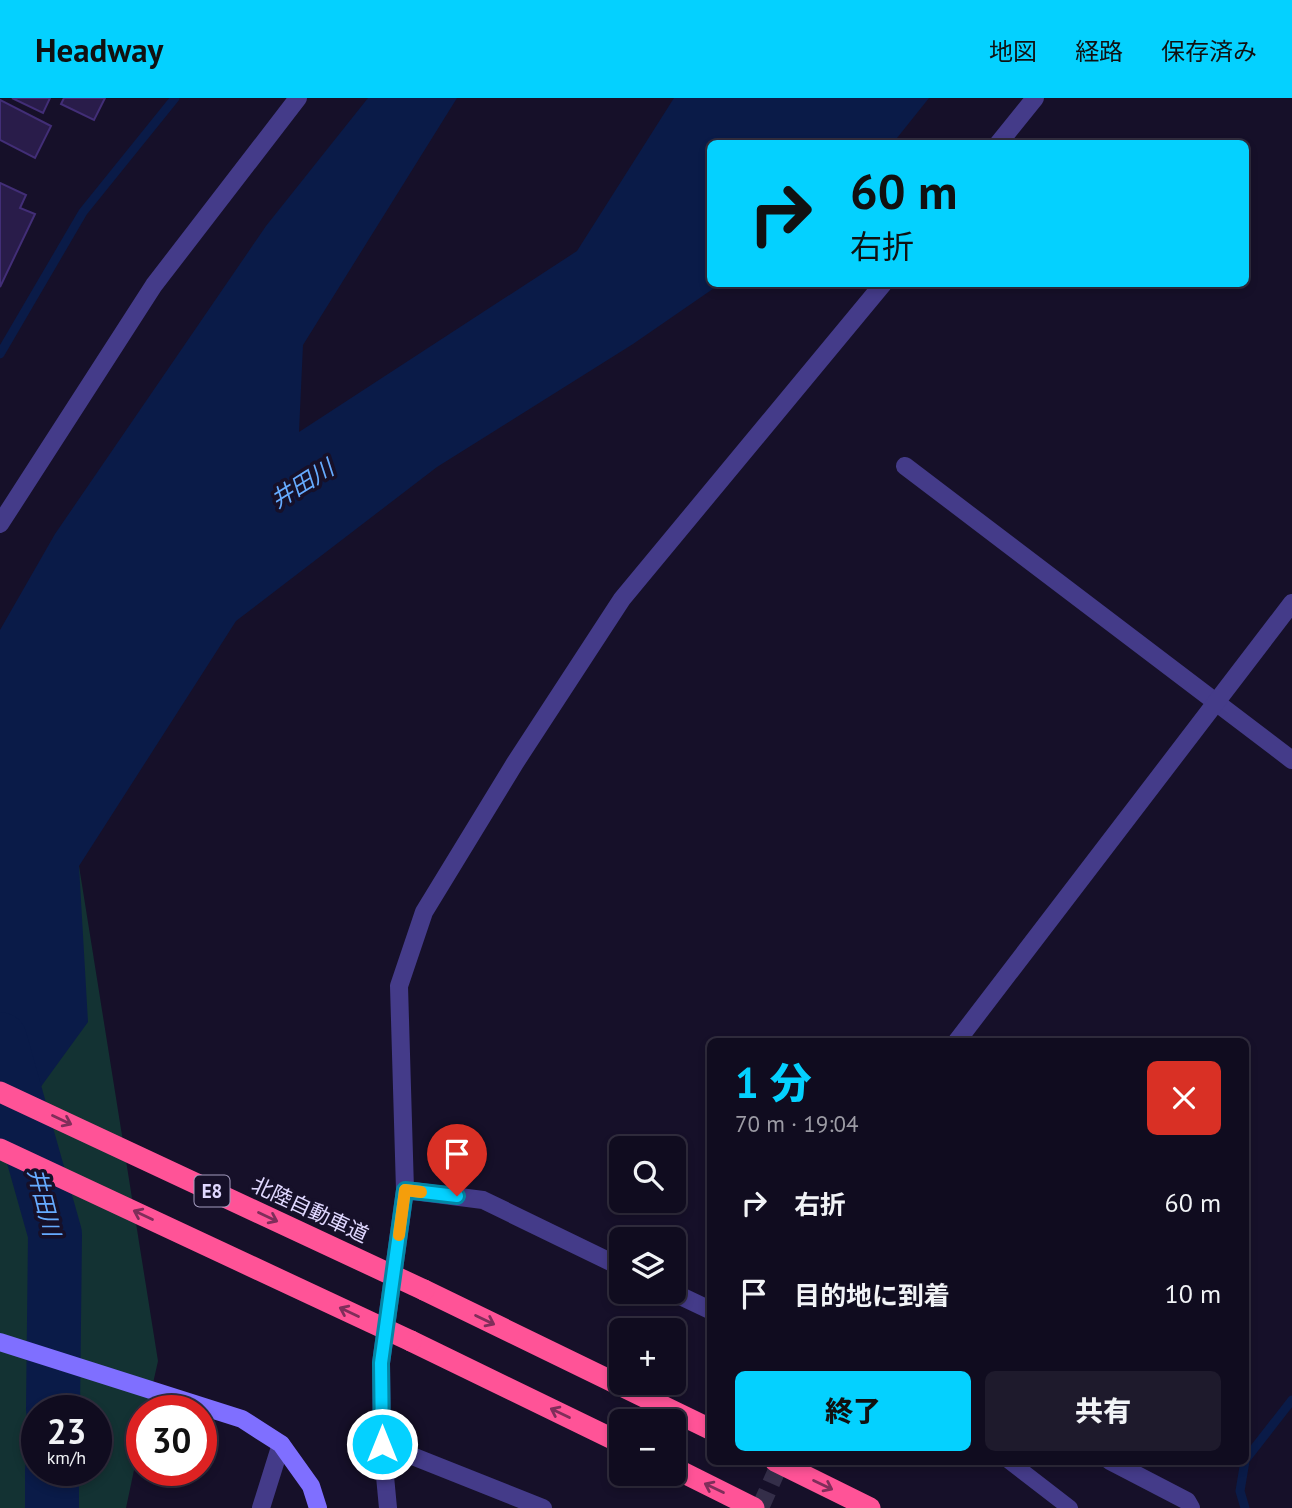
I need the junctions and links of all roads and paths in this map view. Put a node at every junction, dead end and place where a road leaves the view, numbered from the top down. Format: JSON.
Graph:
{"nodes":[{"id":1,"x":298,"y":98,"type":"edge"},
{"id":2,"x":1035,"y":98,"type":"edge"},
{"id":3,"x":1001,"y":140,"type":"edge"},
{"id":4,"x":881,"y":287,"type":"edge"},
{"id":5,"x":905,"y":466,"type":"dead end"},
{"id":6,"x":0,"y":524,"type":"edge"},
{"id":7,"x":1292,"y":603,"type":"edge"},
{"id":8,"x":1216,"y":702,"type":"junction"},
{"id":9,"x":1292,"y":760,"type":"edge"},
{"id":10,"x":959,"y":1038,"type":"edge"},
{"id":11,"x":0,"y":1092,"type":"edge"},
{"id":12,"x":0,"y":1149,"type":"edge"},
{"id":13,"x":405,"y":1190,"type":"junction"},
{"id":14,"x":609,"y":1261,"type":"edge"},
{"id":15,"x":686,"y":1299,"type":"edge"},
{"id":16,"x":707,"y":1309,"type":"edge"},
{"id":17,"x":0,"y":1342,"type":"edge"},
{"id":18,"x":707,"y":1428,"type":"edge"},
{"id":19,"x":609,"y":1437,"type":"edge"},
{"id":20,"x":281,"y":1444,"type":"junction"},
{"id":21,"x":382,"y":1444,"type":"junction"},
{"id":22,"x":783,"y":1465,"type":"edge"},
{"id":23,"x":1014,"y":1465,"type":"edge"},
{"id":24,"x":1117,"y":1465,"type":"edge"},
{"id":25,"x":686,"y":1474,"type":"edge"},
{"id":26,"x":261,"y":1508,"type":"edge"},
{"id":27,"x":318,"y":1508,"type":"edge"},
{"id":28,"x":388,"y":1508,"type":"edge"},
{"id":29,"x":542,"y":1508,"type":"edge"},
{"id":30,"x":754,"y":1508,"type":"edge"},
{"id":31,"x":870,"y":1508,"type":"edge"},
{"id":32,"x":1070,"y":1508,"type":"edge"},
{"id":33,"x":1191,"y":1508,"type":"edge"}],
"edges":[{"from":1,"to":6,"type":"street"},
{"from":2,"to":3,"type":"street"},
{"from":4,"to":13,"type":"street"},
{"from":5,"to":8,"type":"street"},
{"from":7,"to":8,"type":"street"},
{"from":8,"to":9,"type":"street"},
{"from":8,"to":10,"type":"street"},
{"from":11,"to":18,"type":"highway","name":"北陸自動車道","number":"E8","one_way":true,"bridge":true},
{"from":19,"to":12,"type":"highway","number":"E8","one_way":true,"bridge":true},
{"from":13,"to":14,"type":"street"},
{"from":13,"to":21,"type":"street"},
{"from":15,"to":16,"type":"street"},
{"from":17,"to":20,"type":"street"},
{"from":20,"to":26,"type":"street"},
{"from":20,"to":27,"type":"street"},
{"from":21,"to":28,"type":"street"},
{"from":21,"to":29,"type":"street"},
{"from":22,"to":31,"type":"highway","one_way":true},
{"from":23,"to":32,"type":"lane"},
{"from":24,"to":33,"type":"street"},
{"from":30,"to":25,"type":"highway","one_way":true}]}
